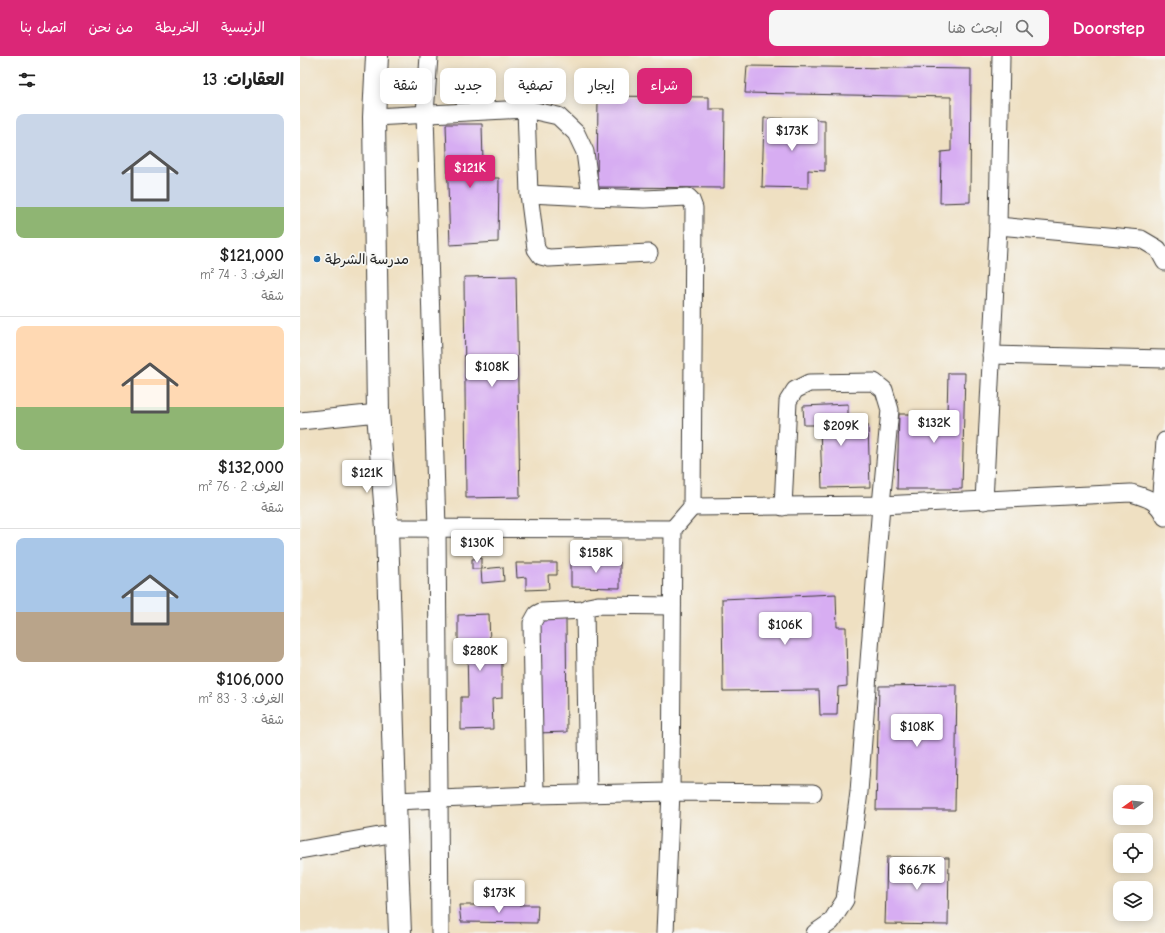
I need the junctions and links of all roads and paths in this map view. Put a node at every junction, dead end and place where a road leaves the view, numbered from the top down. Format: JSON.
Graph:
{"nodes":[{"id":1,"x":377,"y":56,"type":"edge"},
{"id":2,"x":429,"y":56,"type":"edge"},
{"id":3,"x":1001,"y":56,"type":"edge"},
{"id":4,"x":526,"y":109,"type":"junction"},
{"id":5,"x":426,"y":114,"type":"junction"},
{"id":6,"x":374,"y":117,"type":"junction"},
{"id":7,"x":529,"y":194,"type":"junction"},
{"id":8,"x":591,"y":197,"type":"junction"},
{"id":9,"x":998,"y":226,"type":"junction"},
{"id":10,"x":649,"y":253,"type":"dead end"},
{"id":11,"x":1165,"y":262,"type":"edge"},
{"id":12,"x":991,"y":355,"type":"junction"},
{"id":13,"x":1165,"y":359,"type":"edge"},
{"id":14,"x":378,"y":413,"type":"junction"},
{"id":15,"x":300,"y":421,"type":"edge"},
{"id":16,"x":1165,"y":441,"type":"edge"},
{"id":17,"x":984,"y":501,"type":"junction"},
{"id":18,"x":881,"y":505,"type":"junction"},
{"id":19,"x":692,"y":507,"type":"junction"},
{"id":20,"x":783,"y":507,"type":"junction"},
{"id":21,"x":1162,"y":511,"type":"edge"},
{"id":22,"x":387,"y":528,"type":"junction"},
{"id":23,"x":437,"y":529,"type":"junction"},
{"id":24,"x":673,"y":529,"type":"junction"},
{"id":25,"x":672,"y":606,"type":"junction"},
{"id":26,"x":585,"y":610,"type":"junction"},
{"id":27,"x":671,"y":792,"type":"junction"},
{"id":28,"x":813,"y":793,"type":"dead end"},
{"id":29,"x":588,"y":794,"type":"junction"},
{"id":30,"x":535,"y":795,"type":"junction"},
{"id":31,"x":438,"y":800,"type":"junction"},
{"id":32,"x":395,"y":801,"type":"junction"},
{"id":33,"x":396,"y":834,"type":"junction"},
{"id":34,"x":300,"y":850,"type":"edge"},
{"id":35,"x":400,"y":933,"type":"edge"},
{"id":36,"x":440,"y":933,"type":"edge"},
{"id":37,"x":665,"y":933,"type":"edge"},
{"id":38,"x":815,"y":933,"type":"edge"}],
"edges":[{"from":1,"to":6,"type":"main road"},
{"from":2,"to":5,"type":"street"},
{"from":3,"to":9,"type":"street"},
{"from":4,"to":5,"type":"street"},
{"from":4,"to":7,"type":"street"},
{"from":4,"to":8,"type":"street"},
{"from":5,"to":6,"type":"street"},
{"from":5,"to":23,"type":"street"},
{"from":6,"to":14,"type":"main road"},
{"from":7,"to":8,"type":"street"},
{"from":7,"to":10,"type":"street"},
{"from":8,"to":19,"type":"street"},
{"from":9,"to":11,"type":"street"},
{"from":9,"to":12,"type":"street"},
{"from":12,"to":13,"type":"street"},
{"from":12,"to":17,"type":"street"},
{"from":14,"to":15,"type":"street"},
{"from":14,"to":22,"type":"main road"},
{"from":16,"to":21,"type":"street"},
{"from":17,"to":18,"type":"street"},
{"from":17,"to":21,"type":"street"},
{"from":18,"to":20,"type":"street"},
{"from":18,"to":20,"type":"street"},
{"from":18,"to":38,"type":"street"},
{"from":19,"to":20,"type":"street"},
{"from":19,"to":24,"type":"street"},
{"from":22,"to":23,"type":"street"},
{"from":22,"to":32,"type":"main road"},
{"from":23,"to":24,"type":"street"},
{"from":23,"to":31,"type":"street"},
{"from":24,"to":25,"type":"street"},
{"from":25,"to":26,"type":"street"},
{"from":25,"to":27,"type":"street"},
{"from":26,"to":29,"type":"street"},
{"from":26,"to":30,"type":"street"},
{"from":27,"to":28,"type":"street"},
{"from":27,"to":29,"type":"street"},
{"from":27,"to":37,"type":"street"},
{"from":29,"to":30,"type":"street"},
{"from":30,"to":31,"type":"street"},
{"from":31,"to":32,"type":"street"},
{"from":31,"to":36,"type":"street"},
{"from":32,"to":33,"type":"main road"},
{"from":33,"to":34,"type":"street"},
{"from":33,"to":35,"type":"main road"}]}
